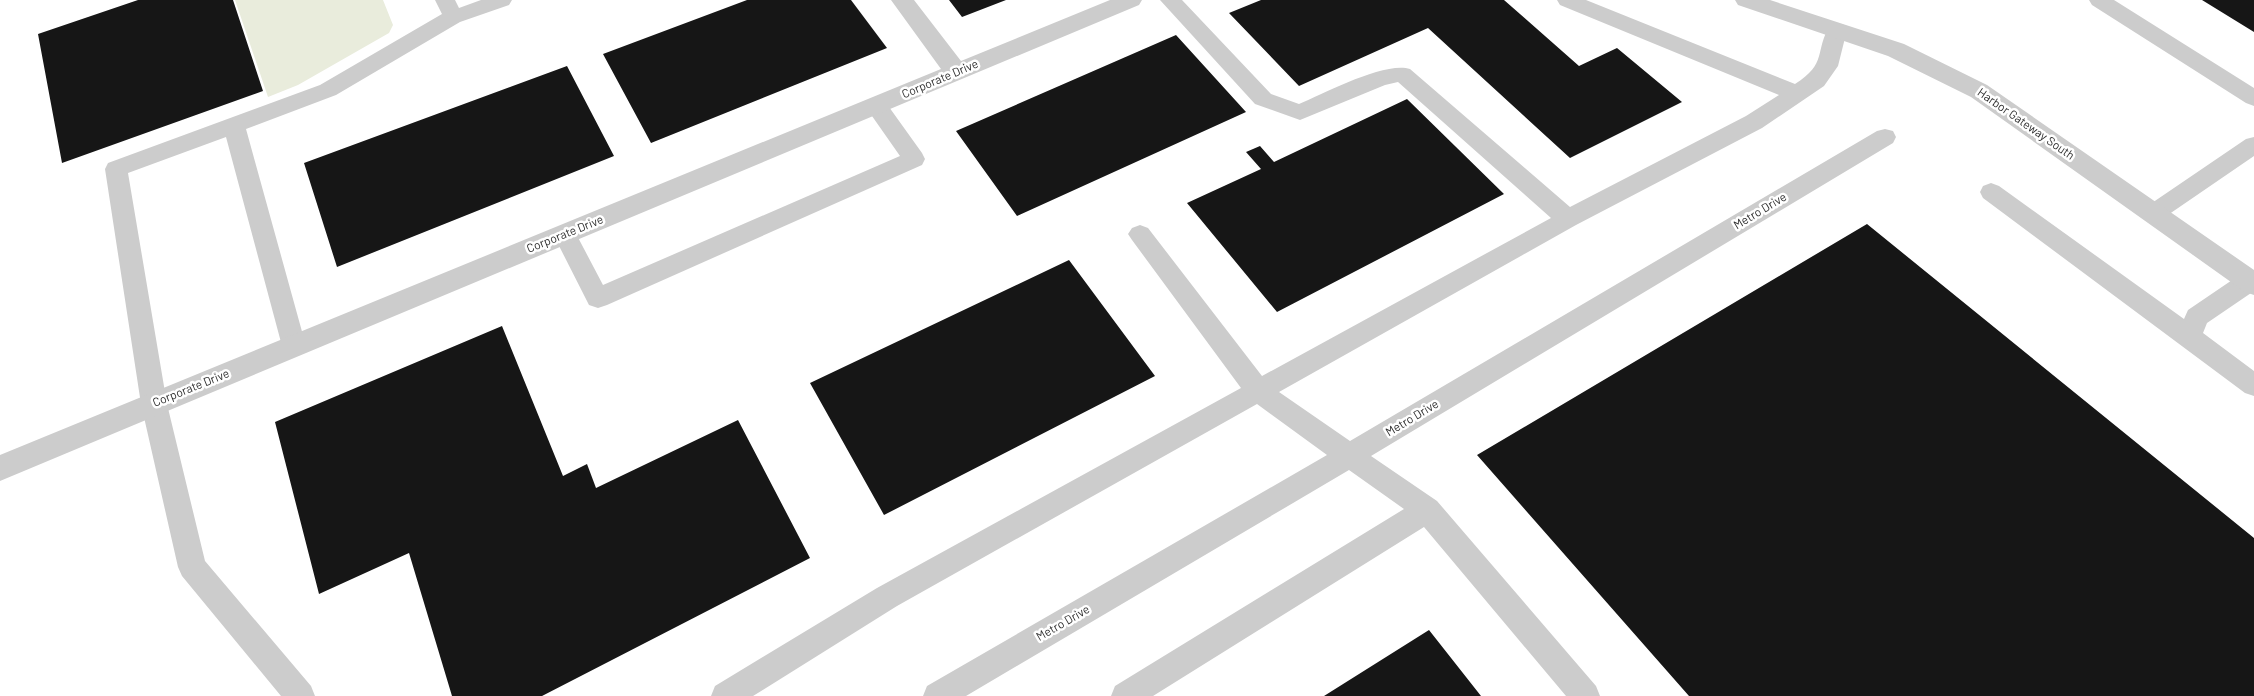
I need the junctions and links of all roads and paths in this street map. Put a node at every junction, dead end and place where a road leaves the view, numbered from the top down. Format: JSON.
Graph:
{"nodes":[{"id":1,"x":502,"y":0,"type":"edge"},
{"id":2,"x":902,"y":0,"type":"edge"},
{"id":3,"x":1131,"y":0,"type":"edge"},
{"id":4,"x":1170,"y":0,"type":"edge"},
{"id":5,"x":1567,"y":0,"type":"edge"},
{"id":6,"x":1746,"y":0,"type":"edge"},
{"id":7,"x":2099,"y":0,"type":"edge"},
{"id":8,"x":449,"y":9,"type":"edge"},
{"id":9,"x":1837,"y":30,"type":"junction"},
{"id":10,"x":956,"y":72,"type":"junction"},
{"id":11,"x":1798,"y":94,"type":"junction"},
{"id":12,"x":2254,"y":98,"type":"edge"},
{"id":13,"x":876,"y":106,"type":"junction"},
{"id":14,"x":234,"y":125,"type":"junction"},
{"id":15,"x":1884,"y":137,"type":"dead end"},
{"id":16,"x":2254,"y":145,"type":"edge"},
{"id":17,"x":1991,"y":192,"type":"dead end"},
{"id":18,"x":2154,"y":214,"type":"junction"},
{"id":19,"x":1568,"y":219,"type":"junction"},
{"id":20,"x":565,"y":234,"type":"junction"},
{"id":21,"x":1140,"y":234,"type":"dead end"},
{"id":22,"x":2252,"y":282,"type":"edge"},
{"id":23,"x":2188,"y":336,"type":"junction"},
{"id":24,"x":294,"y":346,"type":"junction"},
{"id":25,"x":2254,"y":385,"type":"edge"},
{"id":26,"x":1258,"y":391,"type":"junction"},
{"id":27,"x":154,"y":404,"type":"junction"},
{"id":28,"x":1350,"y":455,"type":"junction"},
{"id":29,"x":0,"y":468,"type":"edge"},
{"id":30,"x":1427,"y":510,"type":"junction"},
{"id":31,"x":300,"y":696,"type":"edge"},
{"id":32,"x":726,"y":696,"type":"edge"},
{"id":33,"x":938,"y":696,"type":"edge"},
{"id":34,"x":1126,"y":696,"type":"edge"},
{"id":35,"x":1585,"y":696,"type":"edge"}],
"edges":[{"from":1,"to":8,"type":"lane"},
{"from":2,"to":10,"type":"street"},
{"from":3,"to":10,"type":"street","name":"Corporate Drive"},
{"from":4,"to":19,"type":"lane"},
{"from":5,"to":11,"type":"lane"},
{"from":6,"to":9,"type":"street","name":"Harbor Gateway South"},
{"from":7,"to":12,"type":"lane"},
{"from":8,"to":14,"type":"lane"},
{"from":9,"to":11,"type":"lane"},
{"from":9,"to":18,"type":"street","name":"Harbor Gateway South"},
{"from":10,"to":13,"type":"street","name":"Corporate Drive"},
{"from":11,"to":19,"type":"lane"},
{"from":13,"to":20,"type":"street","name":"Corporate Drive"},
{"from":13,"to":20,"type":"lane"},
{"from":14,"to":24,"type":"lane"},
{"from":14,"to":27,"type":"lane"},
{"from":15,"to":28,"type":"lane","name":"Metro Drive"},
{"from":16,"to":18,"type":"lane"},
{"from":17,"to":23,"type":"lane"},
{"from":18,"to":22,"type":"street","name":"Harbor Gateway South"},
{"from":19,"to":26,"type":"lane"},
{"from":20,"to":24,"type":"street","name":"Corporate Drive"},
{"from":21,"to":26,"type":"lane"},
{"from":22,"to":23,"type":"lane"},
{"from":23,"to":25,"type":"lane"},
{"from":24,"to":27,"type":"street","name":"Corporate Drive"},
{"from":26,"to":28,"type":"lane"},
{"from":26,"to":32,"type":"lane"},
{"from":27,"to":29,"type":"street","name":"Corporate Drive"},
{"from":27,"to":31,"type":"lane"},
{"from":28,"to":30,"type":"lane"},
{"from":28,"to":33,"type":"lane","name":"Metro Drive"},
{"from":30,"to":34,"type":"lane"},
{"from":30,"to":35,"type":"lane"}]}
